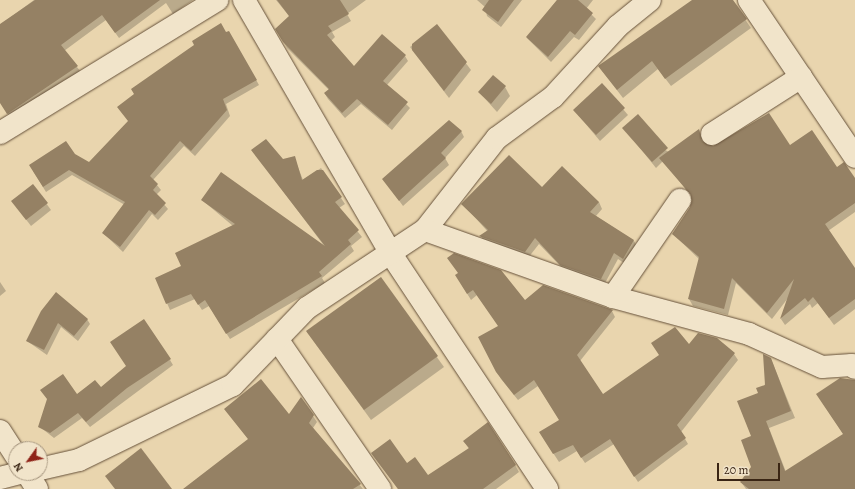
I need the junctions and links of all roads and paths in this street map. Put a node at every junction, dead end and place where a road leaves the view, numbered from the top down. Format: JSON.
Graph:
{"nodes":[{"id":1,"x":217,"y":0,"type":"edge"},
{"id":2,"x":244,"y":0,"type":"edge"},
{"id":3,"x":650,"y":0,"type":"edge"},
{"id":4,"x":750,"y":0,"type":"edge"},
{"id":5,"x":801,"y":77,"type":"junction"},
{"id":6,"x":0,"y":133,"type":"edge"},
{"id":7,"x":712,"y":134,"type":"dead end"},
{"id":8,"x":855,"y":157,"type":"edge"},
{"id":9,"x":680,"y":200,"type":"dead end"},
{"id":10,"x":425,"y":230,"type":"junction"},
{"id":11,"x":391,"y":254,"type":"junction"},
{"id":12,"x":613,"y":297,"type":"junction"},
{"id":13,"x":277,"y":339,"type":"junction"},
{"id":14,"x":855,"y":368,"type":"edge"},
{"id":15,"x":0,"y":431,"type":"edge"},
{"id":16,"x":8,"y":444,"type":"edge"},
{"id":17,"x":48,"y":467,"type":"edge"},
{"id":18,"x":380,"y":489,"type":"edge"},
{"id":19,"x":547,"y":489,"type":"edge"}],
"edges":[{"from":1,"to":6,"type":"street"},
{"from":2,"to":11,"type":"street"},
{"from":3,"to":10,"type":"street"},
{"from":4,"to":5,"type":"street"},
{"from":5,"to":7,"type":"street"},
{"from":5,"to":8,"type":"street"},
{"from":9,"to":12,"type":"street"},
{"from":10,"to":11,"type":"street"},
{"from":10,"to":12,"type":"street"},
{"from":11,"to":13,"type":"street"},
{"from":11,"to":19,"type":"street"},
{"from":12,"to":14,"type":"street"},
{"from":13,"to":17,"type":"street"},
{"from":13,"to":18,"type":"street"},
{"from":15,"to":16,"type":"street"}]}
